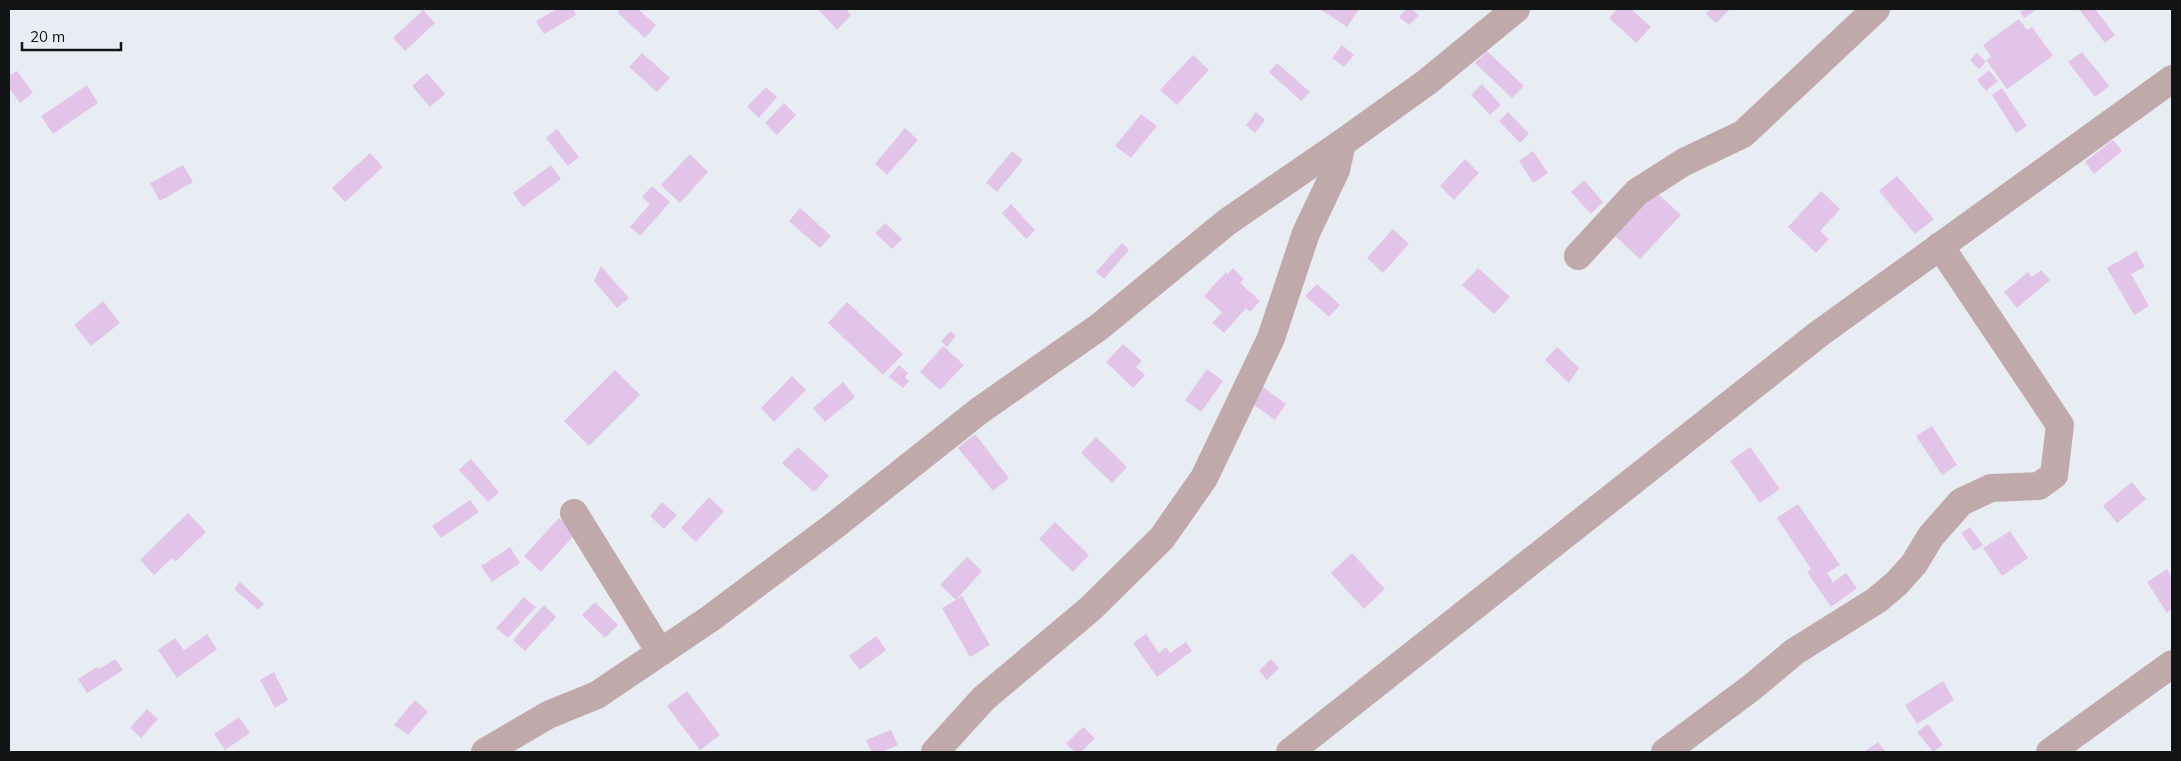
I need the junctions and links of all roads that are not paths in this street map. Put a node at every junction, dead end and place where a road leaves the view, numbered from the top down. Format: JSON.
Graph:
{"nodes":[{"id":1,"x":1516,"y":9,"type":"edge"},
{"id":2,"x":1876,"y":9,"type":"edge"},
{"id":3,"x":2172,"y":79,"type":"edge"},
{"id":4,"x":1342,"y":143,"type":"junction"},
{"id":5,"x":1940,"y":246,"type":"junction"},
{"id":6,"x":1578,"y":256,"type":"dead end"},
{"id":7,"x":574,"y":513,"type":"dead end"},
{"id":8,"x":660,"y":652,"type":"junction"},
{"id":9,"x":2172,"y":664,"type":"edge"},
{"id":10,"x":485,"y":752,"type":"edge"},
{"id":11,"x":935,"y":752,"type":"edge"},
{"id":12,"x":1290,"y":752,"type":"edge"},
{"id":13,"x":1665,"y":752,"type":"edge"},
{"id":14,"x":2050,"y":752,"type":"edge"}],
"edges":[{"from":1,"to":4,"type":"street"},
{"from":2,"to":6,"type":"street"},
{"from":3,"to":5,"type":"street"},
{"from":4,"to":8,"type":"street"},
{"from":4,"to":11,"type":"street"},
{"from":5,"to":12,"type":"street"},
{"from":5,"to":13,"type":"street"},
{"from":7,"to":8,"type":"street"},
{"from":8,"to":10,"type":"street"},
{"from":9,"to":14,"type":"street"}]}
